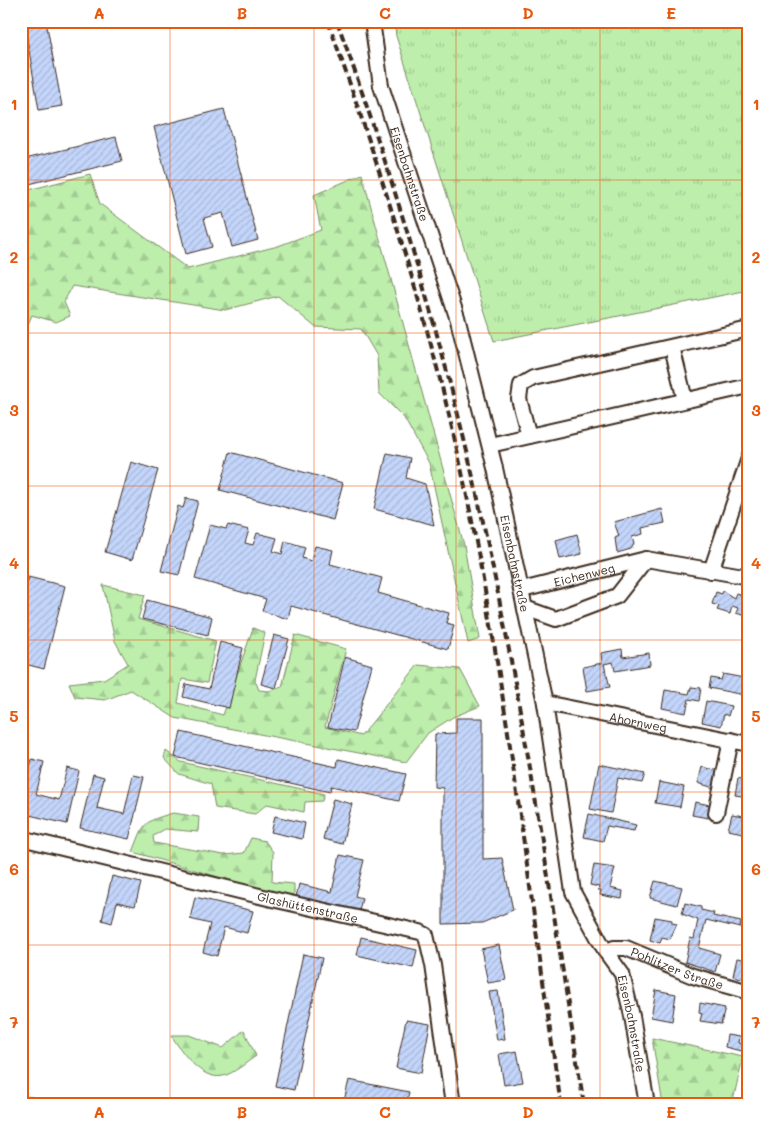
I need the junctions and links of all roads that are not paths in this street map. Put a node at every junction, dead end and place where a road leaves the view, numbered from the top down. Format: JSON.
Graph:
{"nodes":[{"id":1,"x":372,"y":21,"type":"edge"},
{"id":2,"x":749,"y":329,"type":"edge"},
{"id":3,"x":672,"y":347,"type":"junction"},
{"id":4,"x":749,"y":386,"type":"edge"},
{"id":5,"x":685,"y":400,"type":"junction"},
{"id":6,"x":529,"y":436,"type":"junction"},
{"id":7,"x":490,"y":446,"type":"junction"},
{"id":8,"x":749,"y":458,"type":"edge"},
{"id":9,"x":646,"y":559,"type":"junction"},
{"id":10,"x":711,"y":571,"type":"junction"},
{"id":11,"x":749,"y":577,"type":"edge"},
{"id":12,"x":522,"y":590,"type":"junction"},
{"id":13,"x":525,"y":608,"type":"junction"},
{"id":14,"x":545,"y":703,"type":"junction"},
{"id":15,"x":731,"y":740,"type":"junction"},
{"id":16,"x":749,"y":744,"type":"edge"},
{"id":17,"x":716,"y":813,"type":"dead end"},
{"id":18,"x":21,"y":838,"type":"edge"},
{"id":19,"x":606,"y":952,"type":"junction"},
{"id":20,"x":749,"y":992,"type":"edge"},
{"id":21,"x":454,"y":1105,"type":"edge"},
{"id":22,"x":647,"y":1105,"type":"edge"}],
"edges":[{"from":1,"to":7,"type":"street","name":"Eisenbahnstraße"},
{"from":2,"to":3,"type":"street"},
{"from":3,"to":5,"type":"street"},
{"from":3,"to":6,"type":"street"},
{"from":4,"to":5,"type":"street"},
{"from":5,"to":6,"type":"street"},
{"from":6,"to":7,"type":"street"},
{"from":7,"to":12,"type":"street","name":"Eisenbahnstraße"},
{"from":8,"to":10,"type":"street"},
{"from":9,"to":10,"type":"street","name":"Eichenweg"},
{"from":9,"to":12,"type":"street","name":"Eichenweg"},
{"from":9,"to":13,"type":"street","name":"Eichenweg"},
{"from":10,"to":11,"type":"street","name":"Eichenweg"},
{"from":12,"to":13,"type":"street","name":"Eisenbahnstraße"},
{"from":13,"to":14,"type":"street","name":"Eisenbahnstraße"},
{"from":14,"to":15,"type":"street","name":"Ahornweg"},
{"from":14,"to":19,"type":"street","name":"Eisenbahnstraße"},
{"from":15,"to":16,"type":"street","name":"Ahornweg"},
{"from":15,"to":17,"type":"street"},
{"from":18,"to":21,"type":"street","name":"Glashüttenstraße"},
{"from":19,"to":20,"type":"street","name":"Pohlitzer Straße"},
{"from":19,"to":22,"type":"street","name":"Eisenbahnstraße"}]}
